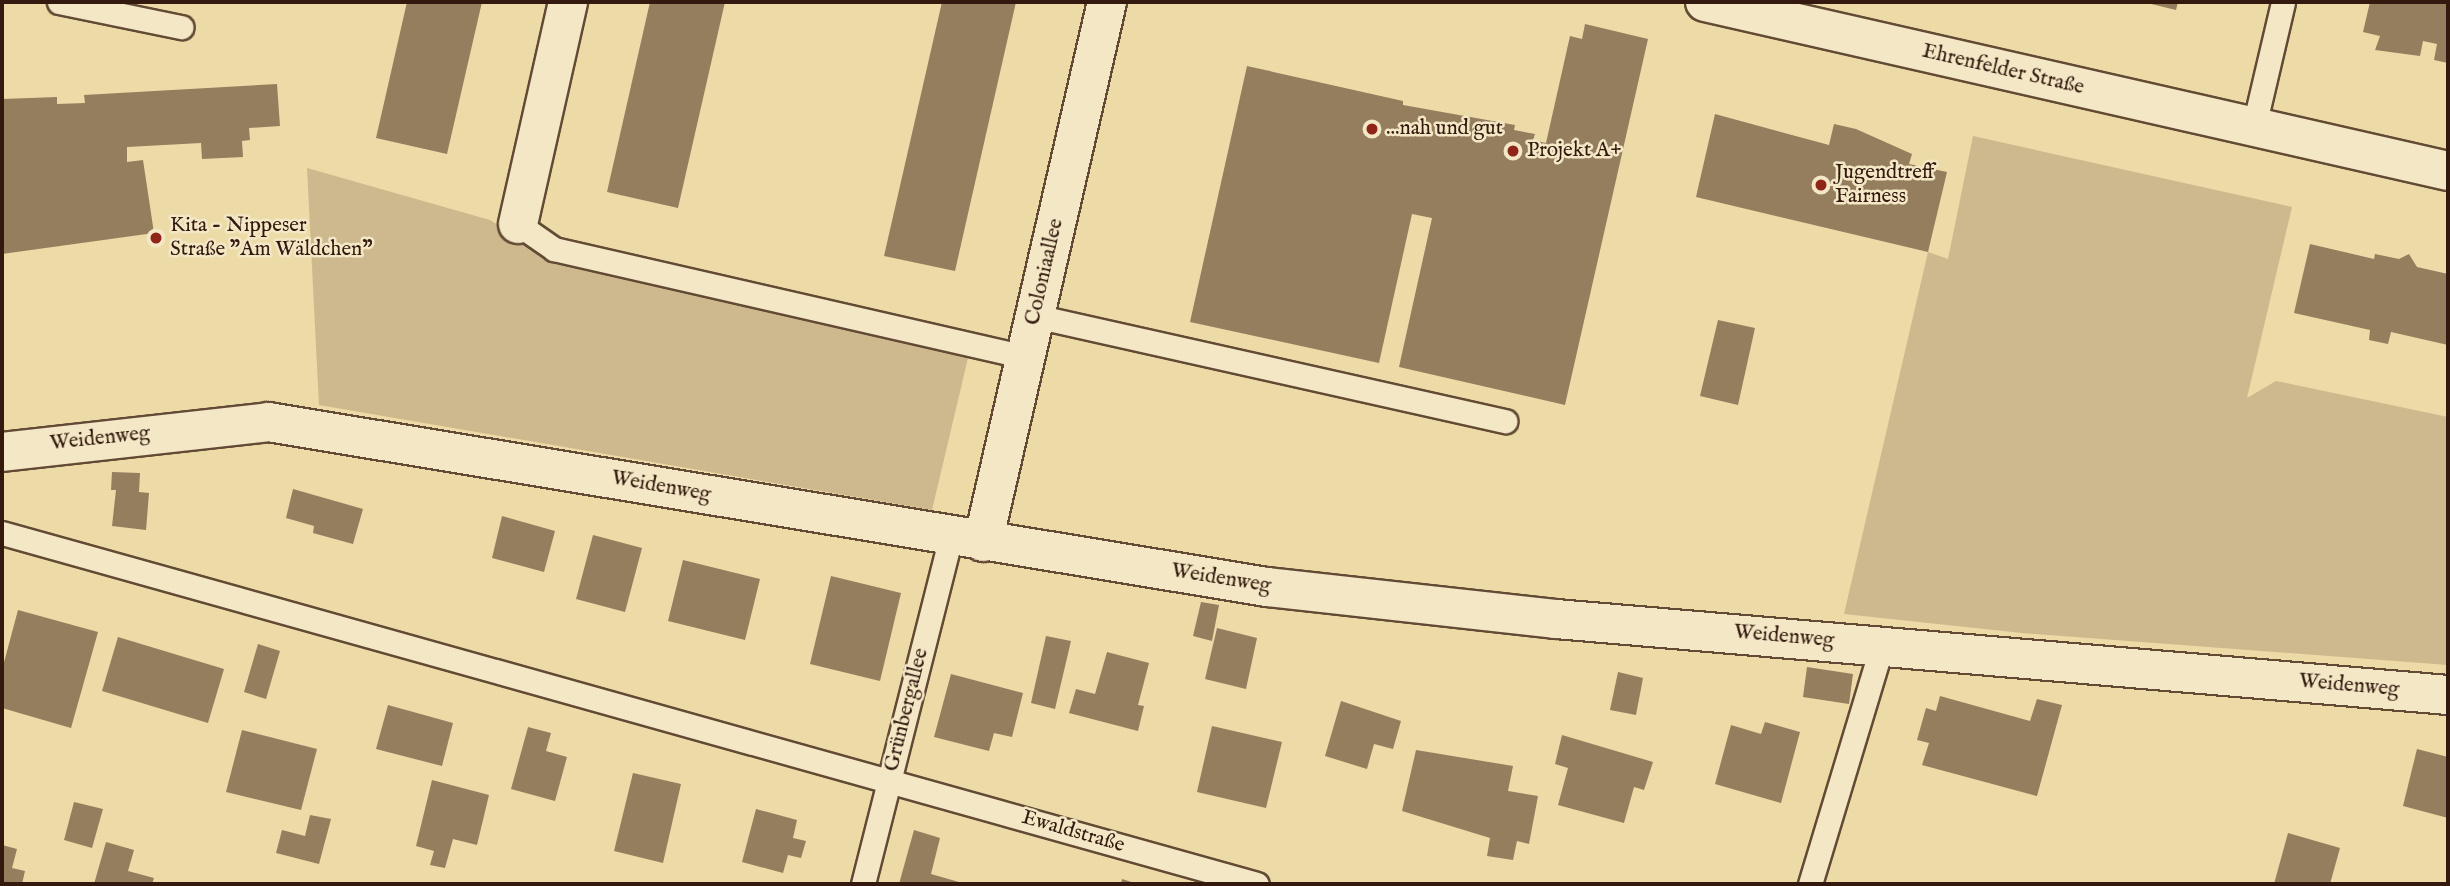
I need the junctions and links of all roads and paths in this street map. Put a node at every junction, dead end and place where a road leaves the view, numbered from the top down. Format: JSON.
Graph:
{"nodes":[{"id":1,"x":59,"y":2,"type":"edge"},
{"id":2,"x":568,"y":2,"type":"edge"},
{"id":3,"x":1107,"y":2,"type":"edge"},
{"id":4,"x":1704,"y":2,"type":"edge"},
{"id":5,"x":2283,"y":2,"type":"edge"},
{"id":6,"x":1753,"y":7,"type":"edge"},
{"id":7,"x":181,"y":27,"type":"dead end"},
{"id":8,"x":2254,"y":126,"type":"junction"},
{"id":9,"x":2448,"y":171,"type":"edge"},
{"id":10,"x":519,"y":224,"type":"joint"},
{"id":11,"x":1035,"y":316,"type":"junction"},
{"id":12,"x":1025,"y":357,"type":"junction"},
{"id":13,"x":1505,"y":421,"type":"dead end"},
{"id":14,"x":2,"y":452,"type":"edge"},
{"id":15,"x":2,"y":533,"type":"edge"},
{"id":16,"x":967,"y":539,"type":"junction"},
{"id":17,"x":1882,"y":646,"type":"junction"},
{"id":18,"x":2448,"y":695,"type":"edge"},
{"id":19,"x":890,"y":780,"type":"junction"},
{"id":20,"x":863,"y":884,"type":"edge"},
{"id":21,"x":1257,"y":884,"type":"edge"},
{"id":22,"x":1810,"y":884,"type":"edge"}],
"edges":[{"from":1,"to":7,"type":"lane"},
{"from":2,"to":10,"type":"street"},
{"from":3,"to":11,"type":"street","name":"Coloniaallee"},
{"from":4,"to":6,"type":"street","name":"Ehrenfelder Straße"},
{"from":5,"to":8,"type":"lane"},
{"from":6,"to":8,"type":"street","name":"Ehrenfelder Straße"},
{"from":8,"to":9,"type":"street","name":"Ehrenfelder Straße"},
{"from":10,"to":12,"type":"lane"},
{"from":11,"to":12,"type":"street","name":"Coloniaallee"},
{"from":11,"to":13,"type":"lane"},
{"from":12,"to":16,"type":"street","name":"Coloniaallee"},
{"from":14,"to":16,"type":"street","name":"Weidenweg"},
{"from":15,"to":19,"type":"lane"},
{"from":16,"to":17,"type":"street","name":"Weidenweg"},
{"from":16,"to":19,"type":"lane","name":"Grünbergallee"},
{"from":17,"to":18,"type":"street","name":"Weidenweg"},
{"from":17,"to":22,"type":"lane"},
{"from":19,"to":20,"type":"lane","name":"Grünbergallee"},
{"from":19,"to":21,"type":"lane","name":"Ewaldstraße"}]}
